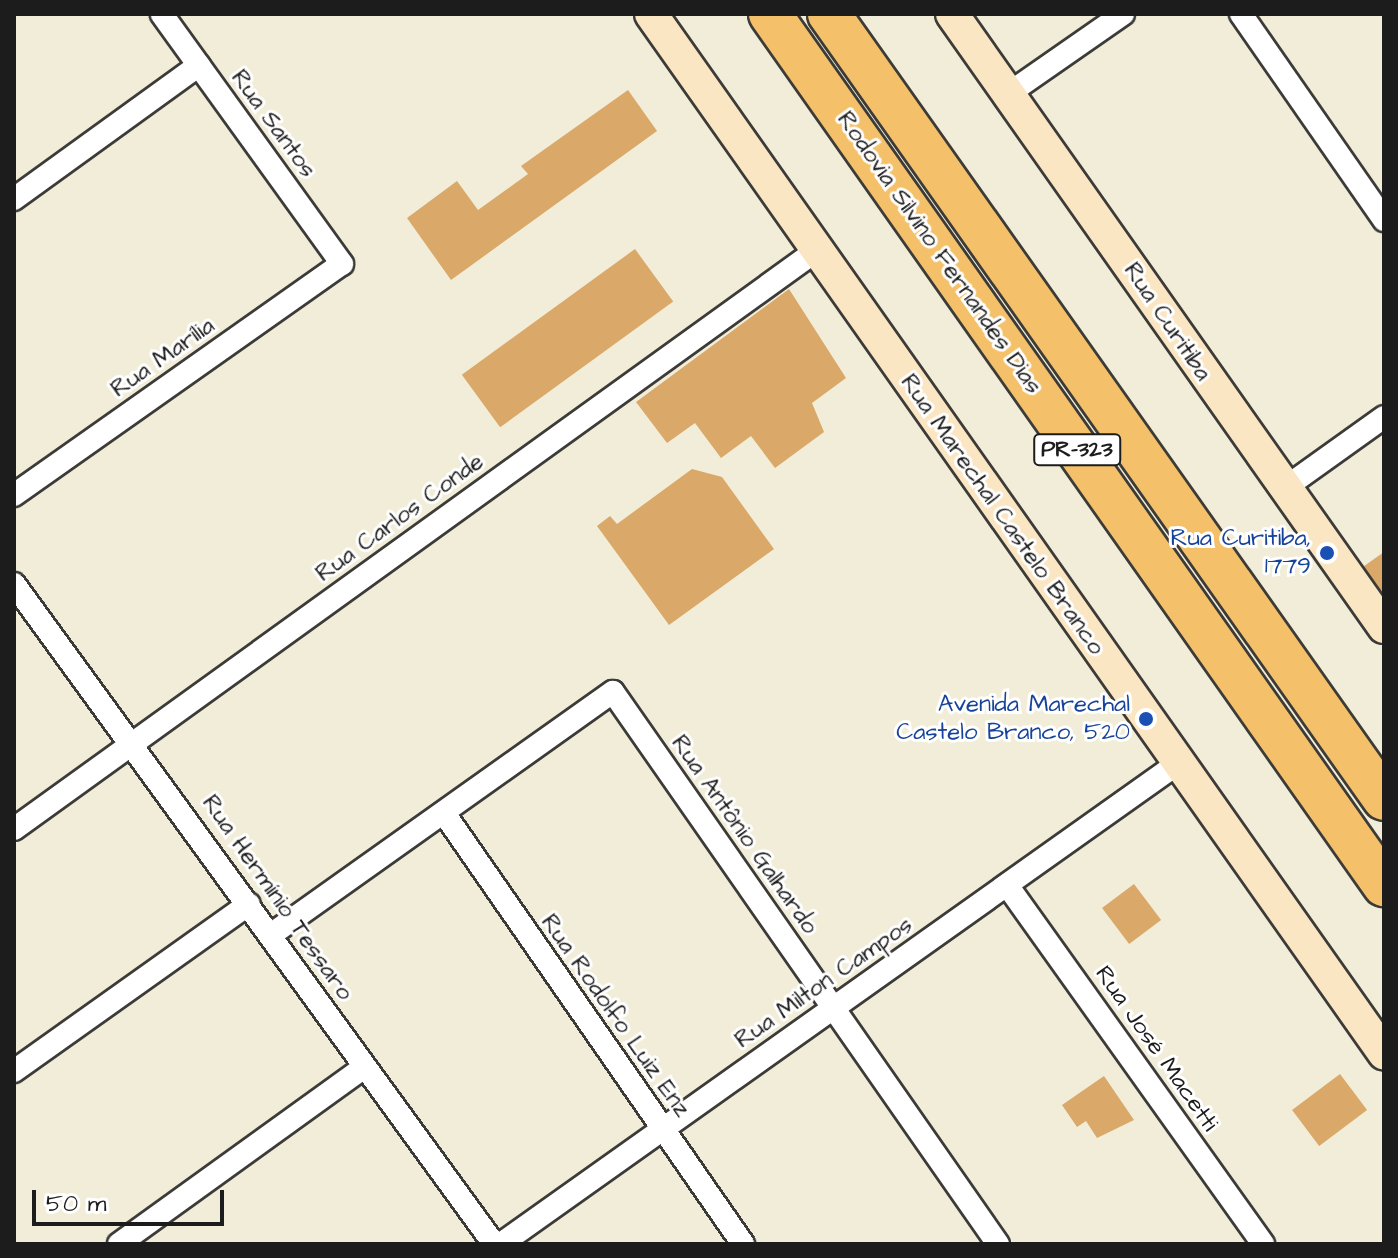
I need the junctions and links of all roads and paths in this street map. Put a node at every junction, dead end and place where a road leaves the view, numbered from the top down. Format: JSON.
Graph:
{"nodes":[{"id":1,"x":162,"y":14,"type":"edge"},
{"id":2,"x":651,"y":14,"type":"edge"},
{"id":3,"x":770,"y":14,"type":"edge"},
{"id":4,"x":829,"y":14,"type":"edge"},
{"id":5,"x":952,"y":14,"type":"edge"},
{"id":6,"x":1123,"y":14,"type":"edge"},
{"id":7,"x":1241,"y":14,"type":"edge"},
{"id":8,"x":199,"y":65,"type":"junction"},
{"id":9,"x":1008,"y":94,"type":"junction"},
{"id":10,"x":14,"y":199,"type":"edge"},
{"id":11,"x":1384,"y":220,"type":"edge"},
{"id":12,"x":817,"y":250,"type":"junction"},
{"id":13,"x":342,"y":264,"type":"joint"},
{"id":14,"x":1384,"y":417,"type":"edge"},
{"id":15,"x":1282,"y":490,"type":"junction"},
{"id":16,"x":14,"y":495,"type":"edge"},
{"id":17,"x":14,"y":584,"type":"edge"},
{"id":18,"x":1384,"y":627,"type":"edge"},
{"id":19,"x":134,"y":741,"type":"junction"},
{"id":20,"x":1177,"y":764,"type":"junction"},
{"id":21,"x":1384,"y":799,"type":"edge"},
{"id":22,"x":446,"y":816,"type":"junction"},
{"id":23,"x":14,"y":829,"type":"edge"},
{"id":24,"x":1007,"y":885,"type":"junction"},
{"id":25,"x":1384,"y":885,"type":"edge"},
{"id":26,"x":249,"y":904,"type":"junction"},
{"id":27,"x":272,"y":934,"type":"junction"},
{"id":28,"x":832,"y":1009,"type":"junction"},
{"id":29,"x":1384,"y":1053,"type":"edge"},
{"id":30,"x":364,"y":1067,"type":"junction"},
{"id":31,"x":14,"y":1071,"type":"edge"},
{"id":32,"x":662,"y":1130,"type":"junction"},
{"id":33,"x":119,"y":1244,"type":"edge"},
{"id":34,"x":494,"y":1244,"type":"edge"},
{"id":35,"x":501,"y":1244,"type":"edge"},
{"id":36,"x":743,"y":1244,"type":"edge"},
{"id":37,"x":998,"y":1244,"type":"edge"},
{"id":38,"x":1263,"y":1244,"type":"edge"}],
"edges":[{"from":1,"to":8,"type":"street","name":"Rua Santos"},
{"from":2,"to":12,"type":"street","name":"Rua Marechal Castelo Branco"},
{"from":3,"to":25,"type":"highway","name":"Rodovia Silvino Fernandes Dias","number":"PR-323"},
{"from":4,"to":21,"type":"highway","name":"Rodovia Silvino Fernandes Dias","number":"PR-323"},
{"from":5,"to":9,"type":"street","name":"Rua Curitiba"},
{"from":6,"to":9,"type":"street"},
{"from":7,"to":11,"type":"street"},
{"from":8,"to":10,"type":"street"},
{"from":8,"to":13,"type":"street","name":"Rua Santos"},
{"from":9,"to":15,"type":"street","name":"Rua Curitiba"},
{"from":12,"to":19,"type":"street","name":"Rua Carlos Conde"},
{"from":12,"to":20,"type":"street","name":"Rua Marechal Castelo Branco"},
{"from":13,"to":16,"type":"street","name":"Rua Marília"},
{"from":14,"to":15,"type":"street"},
{"from":15,"to":18,"type":"street","name":"Rua Curitiba"},
{"from":17,"to":19,"type":"street","name":"Rua Hermínio Tessaro"},
{"from":19,"to":23,"type":"street","name":"Rua Carlos Conde"},
{"from":19,"to":26,"type":"street","name":"Rua Hermínio Tessaro"},
{"from":20,"to":24,"type":"street","name":"Rua Milton Campos"},
{"from":20,"to":29,"type":"street","name":"Rua Marechal Castelo Branco"},
{"from":22,"to":27,"type":"street"},
{"from":22,"to":28,"type":"street","name":"Rua Antônio Galhardo"},
{"from":22,"to":32,"type":"street","name":"Rua Rodolfo Luiz Enz"},
{"from":24,"to":28,"type":"street","name":"Rua Milton Campos"},
{"from":24,"to":38,"type":"street","name":"Rua José Macetti"},
{"from":26,"to":27,"type":"street","name":"Rua Hermínio Tessaro"},
{"from":26,"to":31,"type":"street"},
{"from":27,"to":30,"type":"street","name":"Rua Hermínio Tessaro"},
{"from":28,"to":32,"type":"street","name":"Rua Milton Campos"},
{"from":28,"to":37,"type":"street","name":"Rua Antônio Galhardo"},
{"from":30,"to":33,"type":"street"},
{"from":30,"to":34,"type":"street","name":"Rua Hermínio Tessaro"},
{"from":32,"to":35,"type":"street","name":"Rua Milton Campos"},
{"from":32,"to":36,"type":"street","name":"Rua Rodolfo Luiz Enz"}]}
